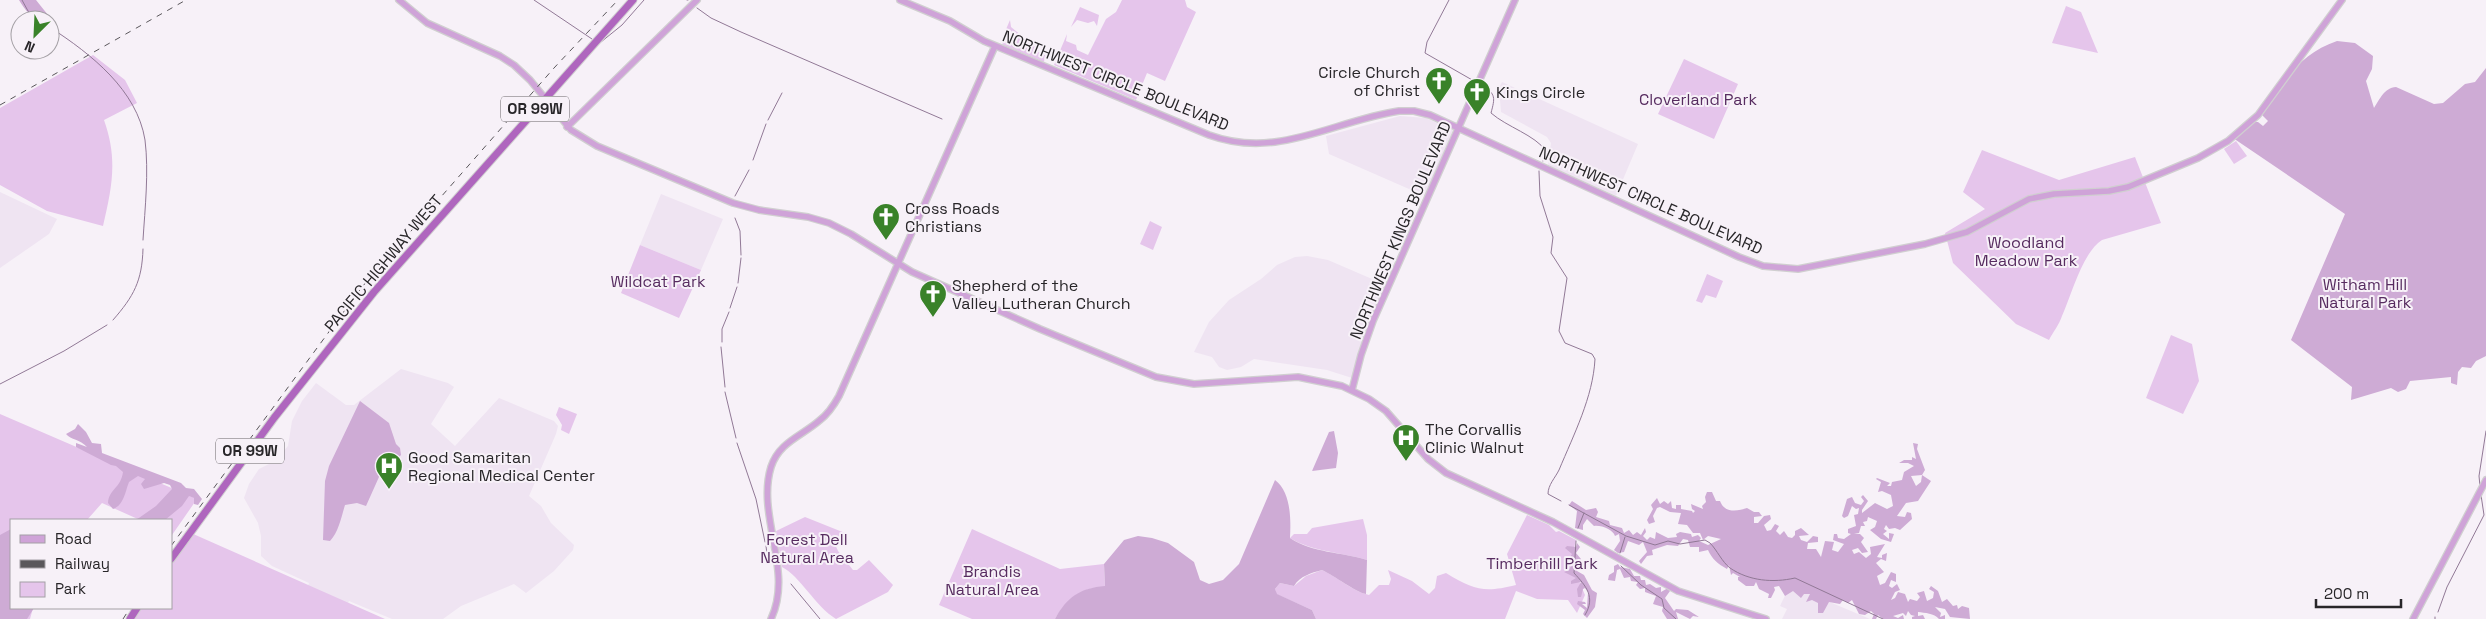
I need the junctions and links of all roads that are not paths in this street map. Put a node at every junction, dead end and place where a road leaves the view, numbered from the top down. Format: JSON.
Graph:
{"nodes":[{"id":1,"x":399,"y":0,"type":"edge"},
{"id":2,"x":633,"y":0,"type":"edge"},
{"id":3,"x":696,"y":0,"type":"edge"},
{"id":4,"x":900,"y":0,"type":"edge"},
{"id":5,"x":1515,"y":0,"type":"edge"},
{"id":6,"x":2342,"y":0,"type":"edge"},
{"id":7,"x":995,"y":46,"type":"junction"},
{"id":8,"x":545,"y":99,"type":"junction"},
{"id":9,"x":567,"y":126,"type":"junction"},
{"id":10,"x":1459,"y":128,"type":"junction"},
{"id":11,"x":898,"y":265,"type":"junction"},
{"id":12,"x":1352,"y":390,"type":"junction"},
{"id":13,"x":2486,"y":480,"type":"edge"},
{"id":14,"x":172,"y":558,"type":"edge"},
{"id":15,"x":771,"y":619,"type":"edge"},
{"id":16,"x":1766,"y":619,"type":"edge"},
{"id":17,"x":2413,"y":619,"type":"edge"}],
"edges":[{"from":1,"to":8,"type":"main road"},
{"from":2,"to":8,"type":"highway","name":"PACIFIC HIGHWAY WEST","number":"OR 99W"},
{"from":3,"to":9,"type":"main road"},
{"from":4,"to":7,"type":"main road","name":"NORTHWEST CIRCLE BOULEVARD"},
{"from":5,"to":10,"type":"main road","name":"NORTHWEST KINGS BOULEVARD"},
{"from":6,"to":10,"type":"main road","name":"NORTHWEST CIRCLE BOULEVARD"},
{"from":7,"to":10,"type":"main road","name":"NORTHWEST CIRCLE BOULEVARD"},
{"from":7,"to":11,"type":"main road"},
{"from":8,"to":9,"type":"main road"},
{"from":8,"to":14,"type":"highway","name":"PACIFIC HIGHWAY WEST","number":"OR 99W"},
{"from":9,"to":11,"type":"main road"},
{"from":10,"to":12,"type":"main road","name":"NORTHWEST KINGS BOULEVARD"},
{"from":11,"to":12,"type":"main road"},
{"from":11,"to":15,"type":"main road"},
{"from":12,"to":16,"type":"main road"},
{"from":13,"to":17,"type":"main road"}]}
